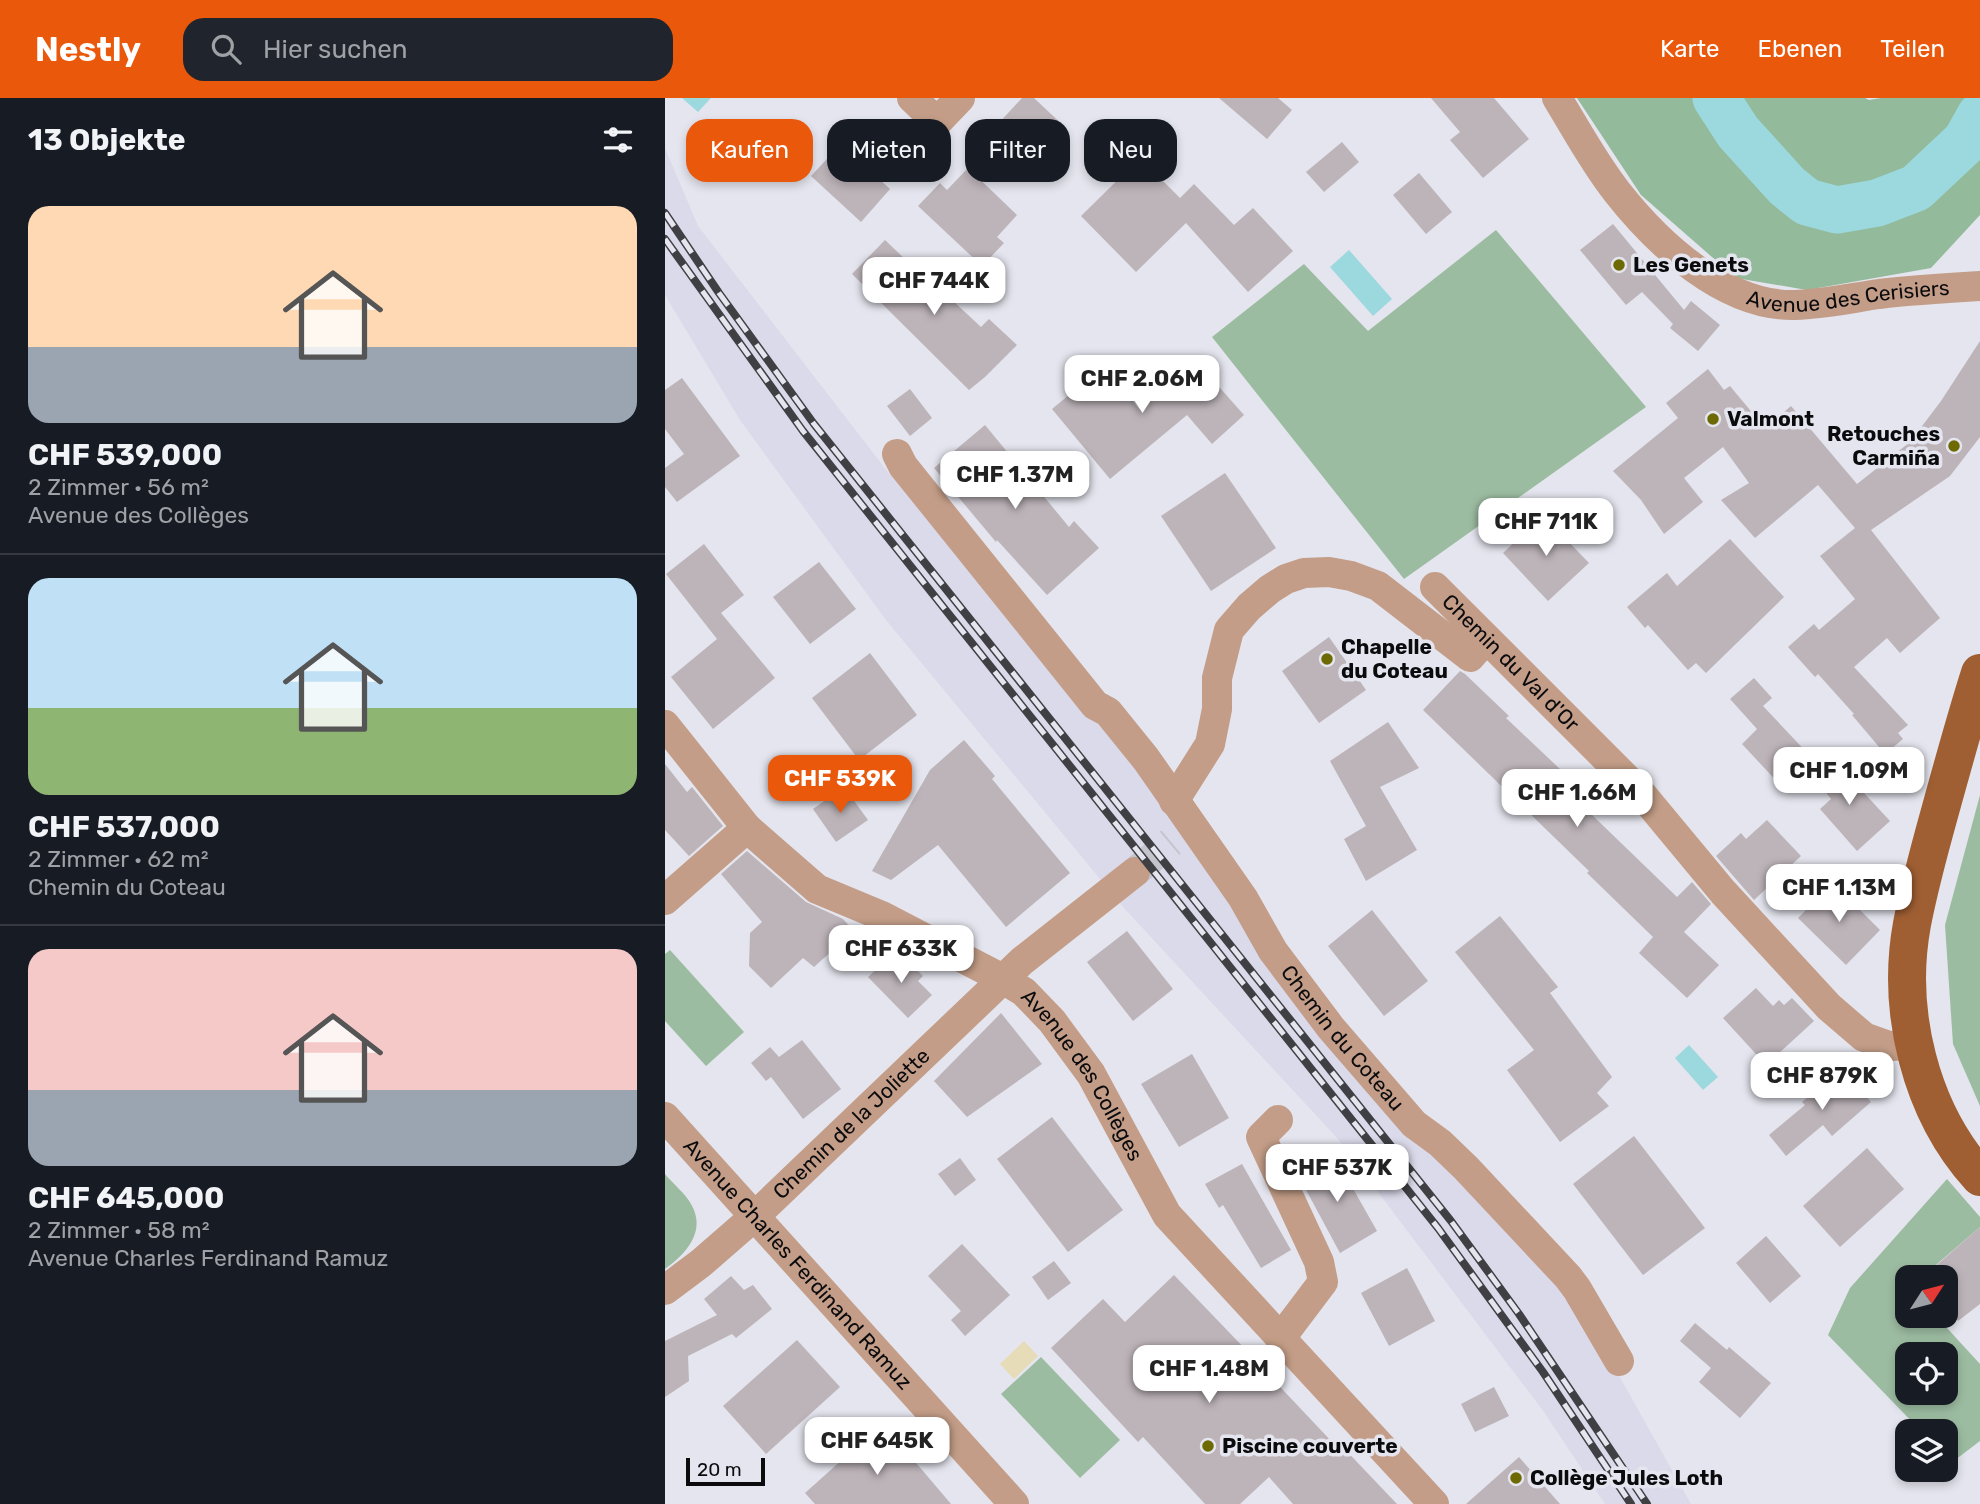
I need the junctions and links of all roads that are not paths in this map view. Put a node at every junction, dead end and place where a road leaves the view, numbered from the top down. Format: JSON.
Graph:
{"nodes":[{"id":1,"x":912,"y":98,"type":"edge"},
{"id":2,"x":960,"y":98,"type":"edge"},
{"id":3,"x":1557,"y":98,"type":"edge"},
{"id":4,"x":1980,"y":286,"type":"edge"},
{"id":5,"x":897,"y":454,"type":"dead end"},
{"id":6,"x":1435,"y":587,"type":"dead end"},
{"id":7,"x":1486,"y":639,"type":"junction"},
{"id":8,"x":1980,"y":673,"type":"edge"},
{"id":9,"x":665,"y":725,"type":"edge"},
{"id":10,"x":1174,"y":801,"type":"junction"},
{"id":11,"x":747,"y":828,"type":"junction"},
{"id":12,"x":1135,"y":873,"type":"tunnel mouth"},
{"id":13,"x":665,"y":900,"type":"edge"},
{"id":14,"x":1003,"y":979,"type":"junction"},
{"id":15,"x":1914,"y":1045,"type":"junction"},
{"id":16,"x":665,"y":1117,"type":"edge"},
{"id":17,"x":1278,"y":1120,"type":"dead end"},
{"id":18,"x":1980,"y":1177,"type":"edge"},
{"id":19,"x":755,"y":1216,"type":"junction"},
{"id":20,"x":665,"y":1290,"type":"edge"},
{"id":21,"x":1280,"y":1339,"type":"junction"},
{"id":22,"x":1619,"y":1361,"type":"dead end"},
{"id":23,"x":1014,"y":1504,"type":"edge"},
{"id":24,"x":1434,"y":1504,"type":"edge"}],
"edges":[{"from":1,"to":2,"type":"street"},
{"from":3,"to":4,"type":"street","name":"Avenue des Cerisiers"},
{"from":5,"to":10,"type":"street","name":"Chemin du Coteau"},
{"from":6,"to":7,"type":"street","name":"Chemin du Val d'Or"},
{"from":7,"to":10,"type":"street"},
{"from":7,"to":15,"type":"street","name":"Chemin du Val d'Or"},
{"from":8,"to":15,"type":"main road"},
{"from":9,"to":11,"type":"street","name":"Avenue des Collèges"},
{"from":10,"to":22,"type":"street","name":"Chemin du Coteau"},
{"from":11,"to":13,"type":"street"},
{"from":11,"to":14,"type":"street","name":"Avenue des Collèges"},
{"from":12,"to":14,"type":"street"},
{"from":14,"to":19,"type":"street","name":"Chemin de la Joliette"},
{"from":14,"to":21,"type":"street","name":"Avenue des Collèges"},
{"from":15,"to":18,"type":"main road"},
{"from":16,"to":19,"type":"street","name":"Avenue Charles Ferdinand Ramuz"},
{"from":17,"to":21,"type":"street"},
{"from":19,"to":20,"type":"street","name":"Chemin de la Joliette"},
{"from":19,"to":23,"type":"street","name":"Avenue Charles Ferdinand Ramuz"},
{"from":21,"to":24,"type":"street","name":"Avenue des Collèges"}]}
